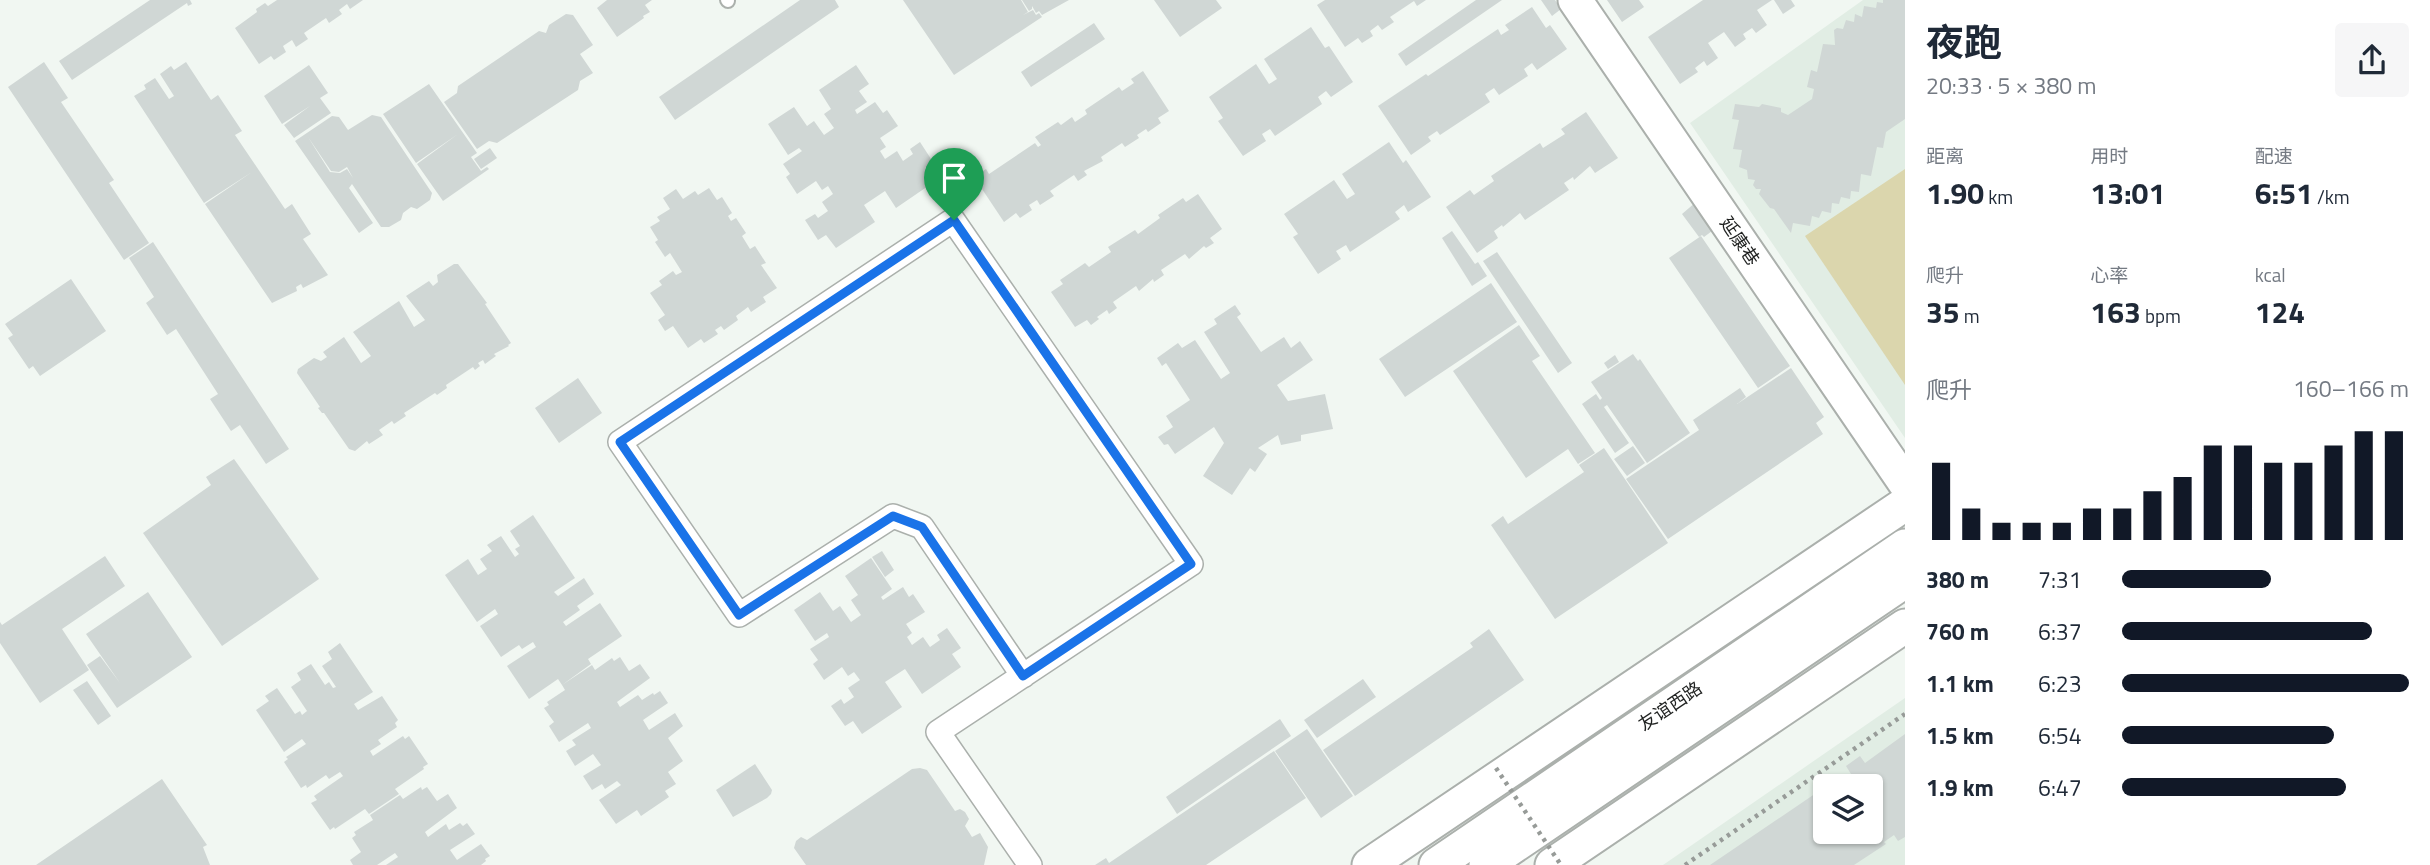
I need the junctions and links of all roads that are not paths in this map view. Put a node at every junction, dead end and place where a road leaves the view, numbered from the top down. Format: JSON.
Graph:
{"nodes":[{"id":1,"x":1575,"y":0,"type":"edge"},
{"id":2,"x":1905,"y":483,"type":"edge"},
{"id":3,"x":1905,"y":504,"type":"edge"},
{"id":4,"x":1905,"y":546,"type":"edge"},
{"id":5,"x":1905,"y":581,"type":"edge"},
{"id":6,"x":1905,"y":626,"type":"edge"},
{"id":7,"x":1023,"y":676,"type":"junction"},
{"id":8,"x":1030,"y":865,"type":"edge"},
{"id":9,"x":1369,"y":865,"type":"edge"},
{"id":10,"x":1436,"y":865,"type":"edge"},
{"id":11,"x":1486,"y":865,"type":"edge"},
{"id":12,"x":1552,"y":865,"type":"edge"}],
"edges":[{"from":1,"to":2,"type":"street","name":"延康巷"},
{"from":3,"to":9,"type":"street"},
{"from":4,"to":10,"type":"street","name":"友谊西路"},
{"from":5,"to":11,"type":"street","name":"友谊西路"},
{"from":6,"to":12,"type":"street"},
{"from":7,"to":7,"type":"street"},
{"from":7,"to":8,"type":"street"}]}
